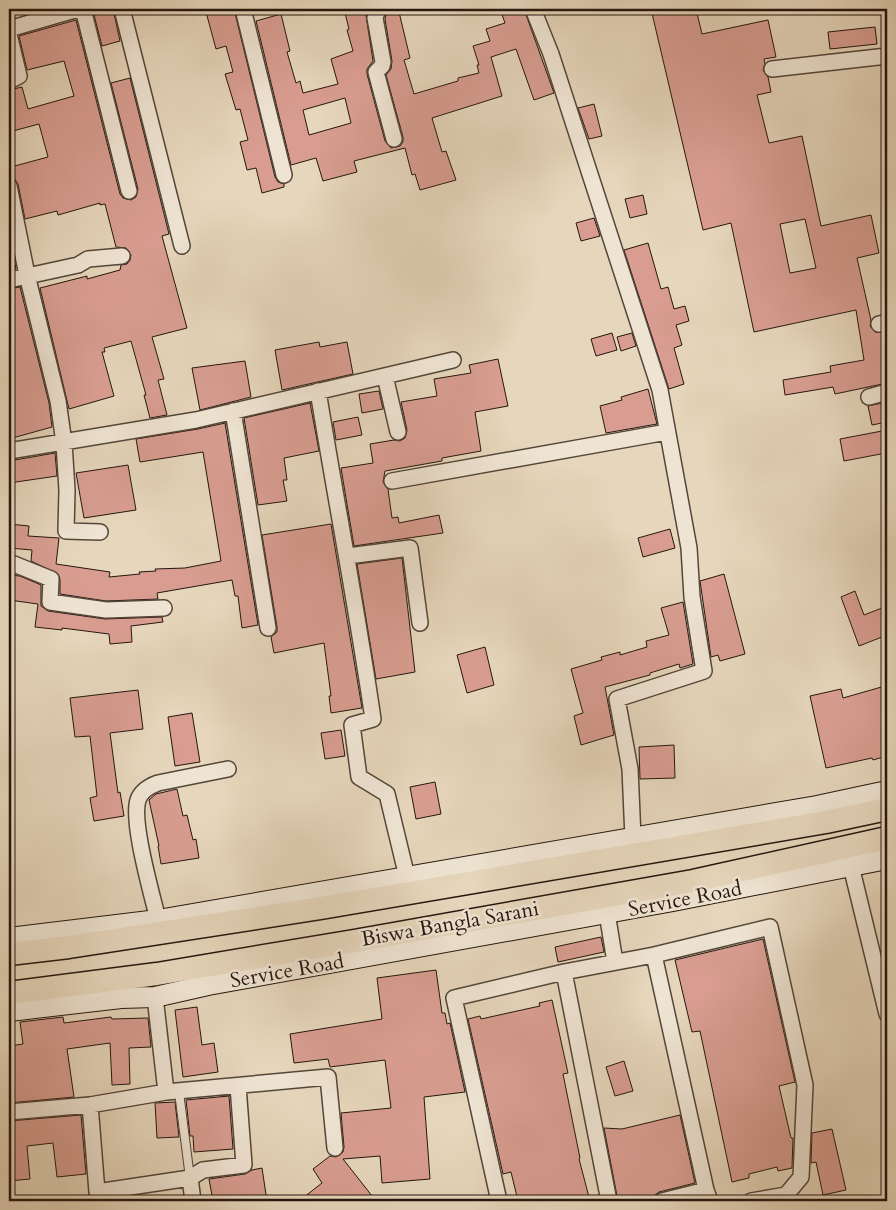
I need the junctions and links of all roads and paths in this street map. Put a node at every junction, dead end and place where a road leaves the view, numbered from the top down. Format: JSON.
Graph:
{"nodes":[{"id":1,"x":78,"y":9,"type":"edge"},
{"id":2,"x":83,"y":9,"type":"edge"},
{"id":3,"x":122,"y":9,"type":"edge"},
{"id":4,"x":243,"y":9,"type":"edge"},
{"id":5,"x":378,"y":9,"type":"edge"},
{"id":6,"x":533,"y":9,"type":"edge"},
{"id":7,"x":9,"y":29,"type":"edge"},
{"id":8,"x":9,"y":34,"type":"edge"},
{"id":9,"x":887,"y":56,"type":"edge"},
{"id":10,"x":772,"y":69,"type":"dead end"},
{"id":11,"x":9,"y":81,"type":"edge"},
{"id":12,"x":394,"y":139,"type":"dead end"},
{"id":13,"x":284,"y":175,"type":"dead end"},
{"id":14,"x":9,"y":189,"type":"edge"},
{"id":15,"x":129,"y":191,"type":"dead end"},
{"id":16,"x":182,"y":246,"type":"dead end"},
{"id":17,"x":122,"y":256,"type":"dead end"},
{"id":18,"x":27,"y":275,"type":"junction"},
{"id":19,"x":9,"y":280,"type":"edge"},
{"id":20,"x":453,"y":360,"type":"dead end"},
{"id":21,"x":385,"y":376,"type":"junction"},
{"id":22,"x":318,"y":391,"type":"junction"},
{"id":23,"x":887,"y":392,"type":"edge"},
{"id":24,"x":869,"y":397,"type":"dead end"},
{"id":25,"x":233,"y":411,"type":"junction"},
{"id":26,"x":398,"y":432,"type":"dead end"},
{"id":27,"x":667,"y":432,"type":"junction"},
{"id":28,"x":64,"y":443,"type":"junction"},
{"id":29,"x":9,"y":451,"type":"edge"},
{"id":30,"x":392,"y":481,"type":"dead end"},
{"id":31,"x":100,"y":532,"type":"dead end"},
{"id":32,"x":348,"y":556,"type":"junction"},
{"id":33,"x":9,"y":562,"type":"edge"},
{"id":34,"x":164,"y":608,"type":"dead end"},
{"id":35,"x":420,"y":624,"type":"dead end"},
{"id":36,"x":268,"y":628,"type":"dead end"},
{"id":37,"x":228,"y":769,"type":"dead end"},
{"id":38,"x":887,"y":791,"type":"edge"},
{"id":39,"x":887,"y":809,"type":"edge"},
{"id":40,"x":751,"y":826,"type":"junction"},
{"id":41,"x":633,"y":838,"type":"junction"},
{"id":42,"x":887,"y":838,"type":"edge"},
{"id":43,"x":887,"y":858,"type":"edge"},
{"id":44,"x":851,"y":866,"type":"junction"},
{"id":45,"x":407,"y":877,"type":"junction"},
{"id":46,"x":607,"y":913,"type":"junction"},
{"id":47,"x":158,"y":920,"type":"junction"},
{"id":48,"x":9,"y":938,"type":"edge"},
{"id":49,"x":35,"y":943,"type":"junction"},
{"id":50,"x":9,"y":954,"type":"edge"},
{"id":51,"x":654,"y":955,"type":"junction"},
{"id":52,"x":614,"y":962,"type":"junction"},
{"id":53,"x":564,"y":972,"type":"junction"},
{"id":54,"x":157,"y":974,"type":"junction"},
{"id":55,"x":174,"y":992,"type":"junction"},
{"id":56,"x":9,"y":993,"type":"edge"},
{"id":57,"x":884,"y":996,"type":"edge"},
{"id":58,"x":155,"y":997,"type":"junction"},
{"id":59,"x":9,"y":1011,"type":"edge"},
{"id":60,"x":887,"y":1014,"type":"edge"},
{"id":61,"x":238,"y":1086,"type":"junction"},
{"id":62,"x":172,"y":1092,"type":"junction"},
{"id":63,"x":90,"y":1105,"type":"junction"},
{"id":64,"x":9,"y":1112,"type":"edge"},
{"id":65,"x":335,"y":1148,"type":"dead end"},
{"id":66,"x":190,"y":1178,"type":"junction"},
{"id":67,"x":708,"y":1196,"type":"edge"},
{"id":68,"x":788,"y":1198,"type":"edge"},
{"id":69,"x":193,"y":1201,"type":"edge"},
{"id":70,"x":498,"y":1201,"type":"edge"},
{"id":71,"x":609,"y":1201,"type":"edge"},
{"id":72,"x":662,"y":1201,"type":"edge"},
{"id":73,"x":751,"y":1201,"type":"edge"}],
"edges":[{"from":1,"to":7,"type":"street"},
{"from":2,"to":15,"type":"street"},
{"from":3,"to":16,"type":"street"},
{"from":4,"to":13,"type":"street"},
{"from":5,"to":12,"type":"street"},
{"from":6,"to":27,"type":"street"},
{"from":8,"to":11,"type":"street"},
{"from":9,"to":10,"type":"street"},
{"from":14,"to":18,"type":"street"},
{"from":17,"to":18,"type":"street"},
{"from":18,"to":19,"type":"street"},
{"from":18,"to":28,"type":"street"},
{"from":20,"to":21,"type":"street"},
{"from":21,"to":22,"type":"street"},
{"from":21,"to":26,"type":"street"},
{"from":22,"to":25,"type":"street"},
{"from":22,"to":32,"type":"street"},
{"from":23,"to":24,"type":"street"},
{"from":25,"to":28,"type":"street"},
{"from":25,"to":36,"type":"street"},
{"from":27,"to":30,"type":"street"},
{"from":27,"to":41,"type":"street"},
{"from":28,"to":29,"type":"street"},
{"from":28,"to":31,"type":"street"},
{"from":32,"to":35,"type":"street"},
{"from":32,"to":45,"type":"street"},
{"from":33,"to":34,"type":"street"},
{"from":37,"to":47,"type":"street"},
{"from":38,"to":40,"type":"street"},
{"from":39,"to":40,"type":"main road","name":"Biswa Bangla Sarani"},
{"from":40,"to":41,"type":"street"},
{"from":40,"to":49,"type":"main road","name":"Biswa Bangla Sarani"},
{"from":41,"to":45,"type":"street"},
{"from":42,"to":54,"type":"main road","name":"Biswa Bangla Sarani"},
{"from":43,"to":44,"type":"street","name":"Service Road"},
{"from":44,"to":46,"type":"street","name":"Service Road"},
{"from":44,"to":57,"type":"street"},
{"from":45,"to":47,"type":"street"},
{"from":46,"to":52,"type":"street"},
{"from":46,"to":55,"type":"street","name":"Service Road"},
{"from":47,"to":49,"type":"street"},
{"from":48,"to":49,"type":"street"},
{"from":49,"to":50,"type":"main road","name":"Biswa Bangla Sarani"},
{"from":51,"to":52,"type":"street"},
{"from":51,"to":67,"type":"street"},
{"from":51,"to":68,"type":"street"},
{"from":52,"to":53,"type":"street"},
{"from":53,"to":70,"type":"street"},
{"from":53,"to":71,"type":"street"},
{"from":54,"to":55,"type":"street"},
{"from":54,"to":56,"type":"main road","name":"Biswa Bangla Sarani"},
{"from":55,"to":58,"type":"street","name":"Service Road"},
{"from":57,"to":60,"type":"street"},
{"from":58,"to":59,"type":"street","name":"Service Road"},
{"from":58,"to":62,"type":"street"},
{"from":61,"to":62,"type":"street"},
{"from":61,"to":65,"type":"street"},
{"from":61,"to":66,"type":"street"},
{"from":62,"to":63,"type":"street"},
{"from":62,"to":66,"type":"lane"},
{"from":63,"to":64,"type":"street"},
{"from":63,"to":66,"type":"street"},
{"from":66,"to":69,"type":"street"},
{"from":67,"to":72,"type":"street"},
{"from":68,"to":73,"type":"street"}]}
